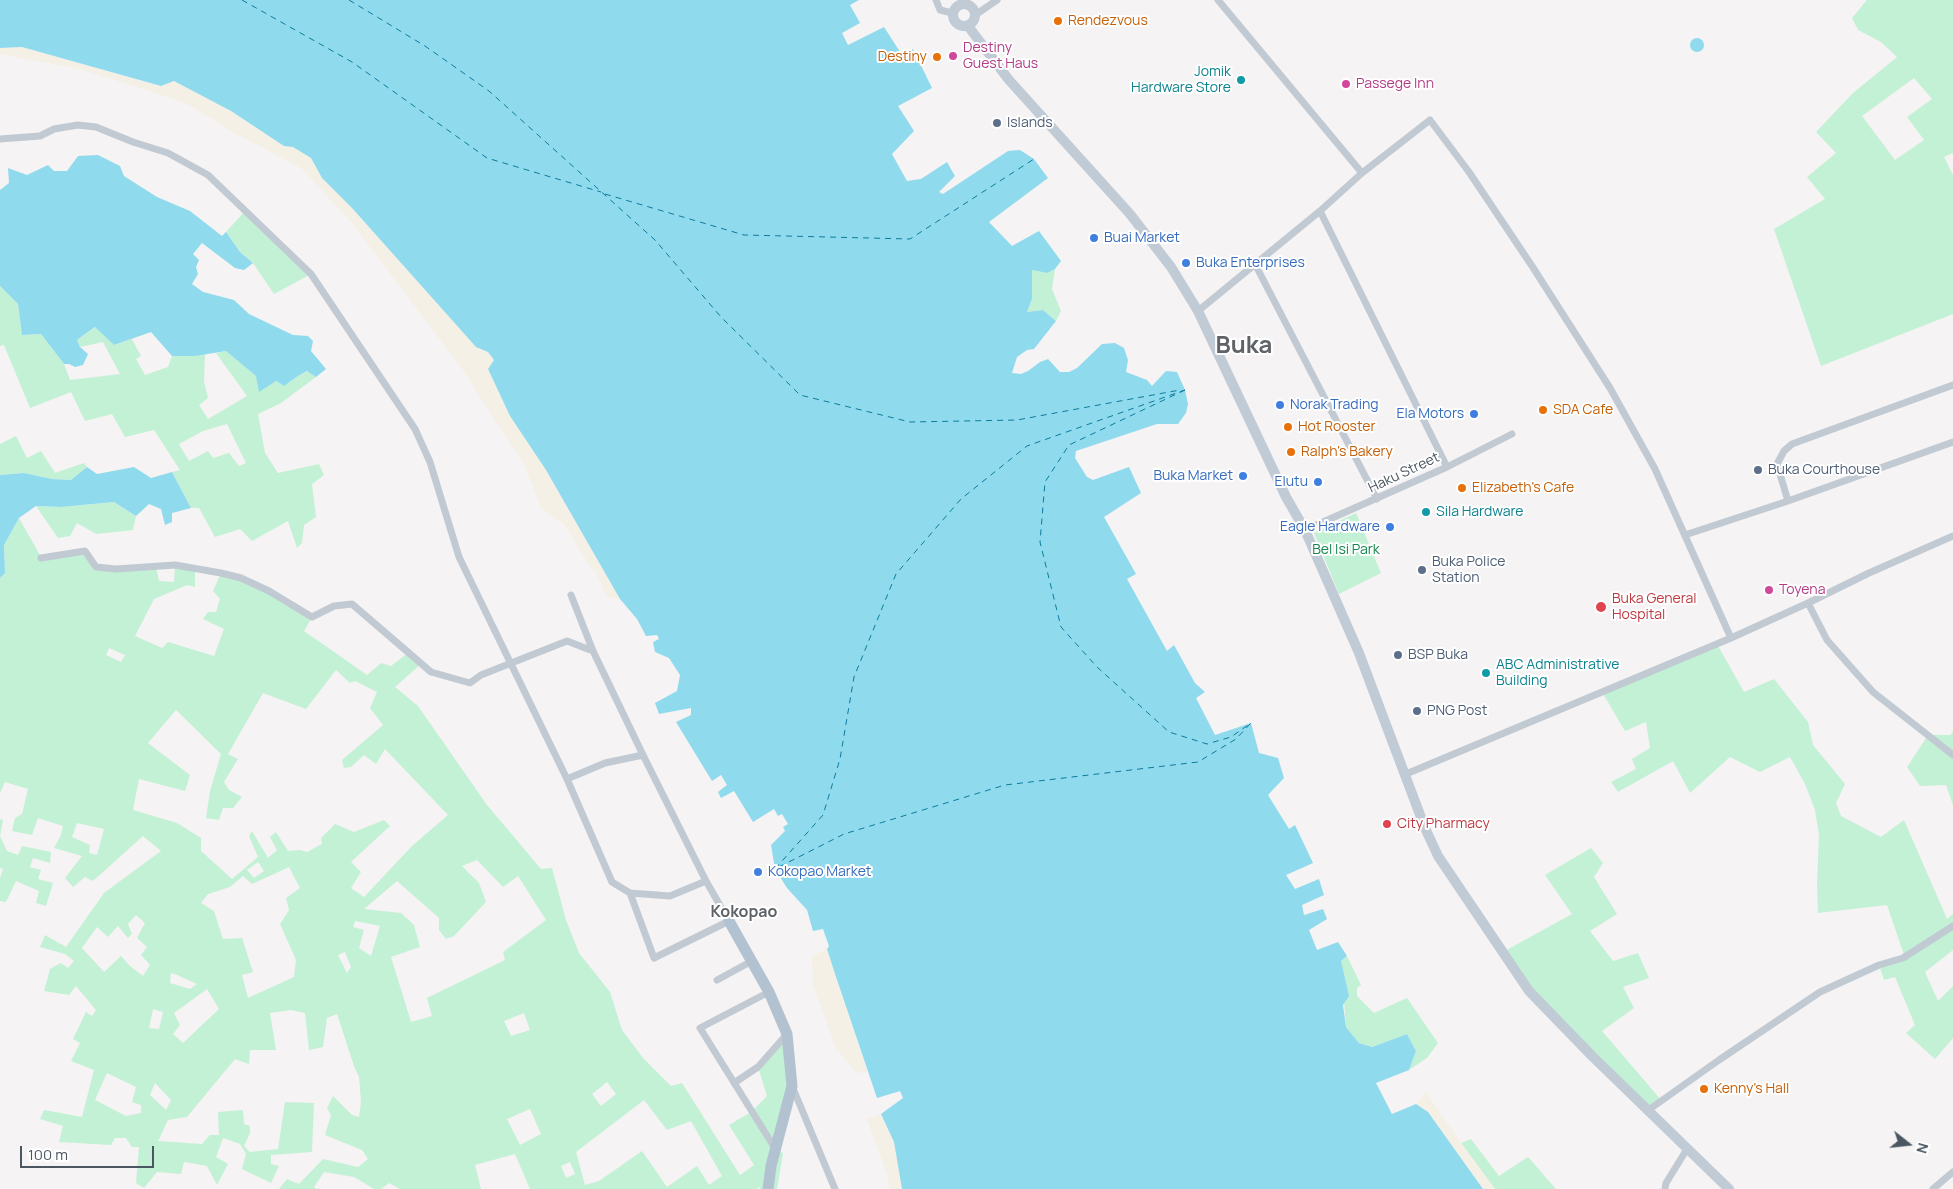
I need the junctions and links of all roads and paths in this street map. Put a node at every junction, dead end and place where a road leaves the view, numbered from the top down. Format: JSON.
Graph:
{"nodes":[{"id":1,"x":936,"y":0,"type":"edge"},
{"id":2,"x":997,"y":0,"type":"edge"},
{"id":3,"x":1218,"y":0,"type":"edge"},
{"id":4,"x":952,"y":13,"type":"junction"},
{"id":5,"x":975,"y":16,"type":"junction"},
{"id":6,"x":968,"y":26,"type":"junction"},
{"id":7,"x":0,"y":139,"type":"edge"},
{"id":8,"x":1362,"y":173,"type":"junction"},
{"id":9,"x":1320,"y":211,"type":"junction"},
{"id":10,"x":1255,"y":264,"type":"junction"},
{"id":11,"x":1198,"y":311,"type":"junction"},
{"id":12,"x":1953,"y":385,"type":"edge"},
{"id":13,"x":1512,"y":434,"type":"dead end"},
{"id":14,"x":1953,"y":442,"type":"edge"},
{"id":15,"x":1447,"y":467,"type":"junction"},
{"id":16,"x":1377,"y":500,"type":"junction"},
{"id":17,"x":1788,"y":501,"type":"junction"},
{"id":18,"x":1305,"y":530,"type":"junction"},
{"id":19,"x":1685,"y":535,"type":"junction"},
{"id":20,"x":1953,"y":536,"type":"edge"},
{"id":21,"x":41,"y":558,"type":"dead end"},
{"id":22,"x":571,"y":596,"type":"dead end"},
{"id":23,"x":1808,"y":603,"type":"junction"},
{"id":24,"x":1731,"y":638,"type":"junction"},
{"id":25,"x":593,"y":651,"type":"junction"},
{"id":26,"x":510,"y":663,"type":"junction"},
{"id":27,"x":643,"y":755,"type":"junction"},
{"id":28,"x":1953,"y":755,"type":"edge"},
{"id":29,"x":1406,"y":774,"type":"junction"},
{"id":30,"x":567,"y":779,"type":"junction"},
{"id":31,"x":706,"y":881,"type":"junction"},
{"id":32,"x":630,"y":893,"type":"junction"},
{"id":33,"x":729,"y":921,"type":"junction"},
{"id":34,"x":1953,"y":926,"type":"edge"},
{"id":35,"x":752,"y":960,"type":"junction"},
{"id":36,"x":717,"y":980,"type":"dead end"},
{"id":37,"x":769,"y":992,"type":"junction"},
{"id":38,"x":787,"y":1034,"type":"junction"},
{"id":39,"x":734,"y":1083,"type":"junction"},
{"id":40,"x":792,"y":1086,"type":"junction"},
{"id":41,"x":1647,"y":1111,"type":"junction"},
{"id":42,"x":1687,"y":1149,"type":"junction"},
{"id":43,"x":776,"y":1150,"type":"junction"},
{"id":44,"x":1953,"y":1172,"type":"edge"},
{"id":45,"x":768,"y":1189,"type":"edge"},
{"id":46,"x":835,"y":1189,"type":"edge"},
{"id":47,"x":1665,"y":1189,"type":"edge"},
{"id":48,"x":1729,"y":1189,"type":"edge"},
{"id":49,"x":1933,"y":1189,"type":"edge"}],
"edges":[{"from":1,"to":4,"type":"street"},
{"from":2,"to":5,"type":"street"},
{"from":3,"to":8,"type":"street"},
{"from":4,"to":5,"type":"main road"},
{"from":4,"to":6,"type":"main road"},
{"from":5,"to":6,"type":"main road"},
{"from":6,"to":11,"type":"main road"},
{"from":7,"to":26,"type":"street"},
{"from":8,"to":9,"type":"street"},
{"from":8,"to":19,"type":"street"},
{"from":9,"to":10,"type":"street"},
{"from":9,"to":15,"type":"street"},
{"from":10,"to":11,"type":"street"},
{"from":10,"to":16,"type":"street"},
{"from":11,"to":18,"type":"main road"},
{"from":12,"to":17,"type":"street"},
{"from":13,"to":15,"type":"street","name":"Haku Street"},
{"from":14,"to":17,"type":"street"},
{"from":15,"to":16,"type":"street","name":"Haku Street"},
{"from":16,"to":18,"type":"street","name":"Haku Street"},
{"from":17,"to":19,"type":"street"},
{"from":18,"to":29,"type":"main road"},
{"from":19,"to":24,"type":"street"},
{"from":20,"to":23,"type":"street"},
{"from":21,"to":26,"type":"street"},
{"from":22,"to":25,"type":"street"},
{"from":23,"to":24,"type":"street"},
{"from":23,"to":28,"type":"street"},
{"from":24,"to":29,"type":"street"},
{"from":25,"to":26,"type":"street"},
{"from":25,"to":27,"type":"street"},
{"from":26,"to":30,"type":"street"},
{"from":27,"to":30,"type":"street"},
{"from":27,"to":31,"type":"street"},
{"from":29,"to":41,"type":"main road"},
{"from":30,"to":32,"type":"street"},
{"from":31,"to":32,"type":"street"},
{"from":31,"to":33,"type":"street"},
{"from":32,"to":33,"type":"street"},
{"from":33,"to":35,"type":"main road"},
{"from":34,"to":41,"type":"street"},
{"from":35,"to":36,"type":"street"},
{"from":35,"to":37,"type":"main road"},
{"from":37,"to":38,"type":"main road"},
{"from":37,"to":39,"type":"street"},
{"from":38,"to":39,"type":"street"},
{"from":38,"to":40,"type":"main road"},
{"from":39,"to":43,"type":"street"},
{"from":40,"to":43,"type":"main road"},
{"from":40,"to":46,"type":"street"},
{"from":41,"to":42,"type":"main road"},
{"from":42,"to":47,"type":"street"},
{"from":42,"to":48,"type":"main road"},
{"from":43,"to":45,"type":"main road"},
{"from":44,"to":49,"type":"street"}]}
